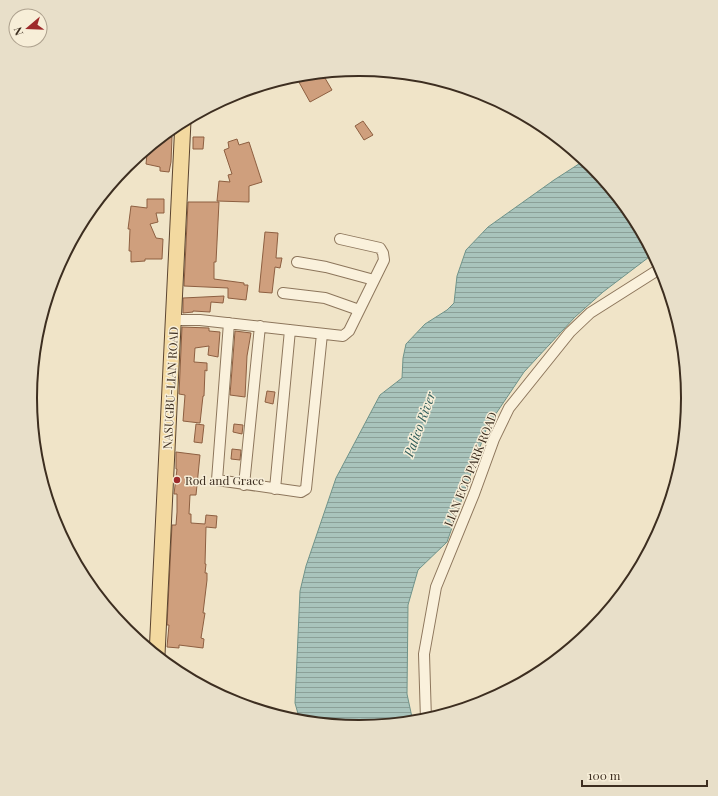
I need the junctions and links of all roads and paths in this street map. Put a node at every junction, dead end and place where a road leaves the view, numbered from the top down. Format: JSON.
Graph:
{"nodes":[{"id":1,"x":183,"y":128,"type":"edge"},
{"id":2,"x":340,"y":238,"type":"dead end"},
{"id":3,"x":297,"y":262,"type":"dead end"},
{"id":4,"x":655,"y":272,"type":"edge"},
{"id":5,"x":374,"y":280,"type":"junction"},
{"id":6,"x":283,"y":293,"type":"dead end"},
{"id":7,"x":359,"y":310,"type":"junction"},
{"id":8,"x":173,"y":320,"type":"junction"},
{"id":9,"x":229,"y":323,"type":"junction"},
{"id":10,"x":260,"y":326,"type":"junction"},
{"id":11,"x":290,"y":330,"type":"junction"},
{"id":12,"x":322,"y":334,"type":"junction"},
{"id":13,"x":244,"y":485,"type":"junction"},
{"id":14,"x":276,"y":489,"type":"junction"},
{"id":15,"x":157,"y":648,"type":"edge"},
{"id":16,"x":426,"y":713,"type":"edge"}],
"edges":[{"from":1,"to":8,"type":"main road","name":"NASUGBU-LIAN ROAD"},
{"from":2,"to":5,"type":"street"},
{"from":3,"to":5,"type":"street"},
{"from":4,"to":16,"type":"street","name":"LIAN ECO PARK ROAD"},
{"from":5,"to":7,"type":"street"},
{"from":6,"to":7,"type":"street"},
{"from":7,"to":12,"type":"street"},
{"from":8,"to":9,"type":"street"},
{"from":8,"to":15,"type":"main road","name":"NASUGBU-LIAN ROAD"},
{"from":9,"to":10,"type":"street"},
{"from":9,"to":13,"type":"street"},
{"from":10,"to":11,"type":"street"},
{"from":10,"to":13,"type":"street"},
{"from":11,"to":12,"type":"street"},
{"from":11,"to":14,"type":"street"},
{"from":12,"to":14,"type":"street"},
{"from":13,"to":14,"type":"street"}]}
